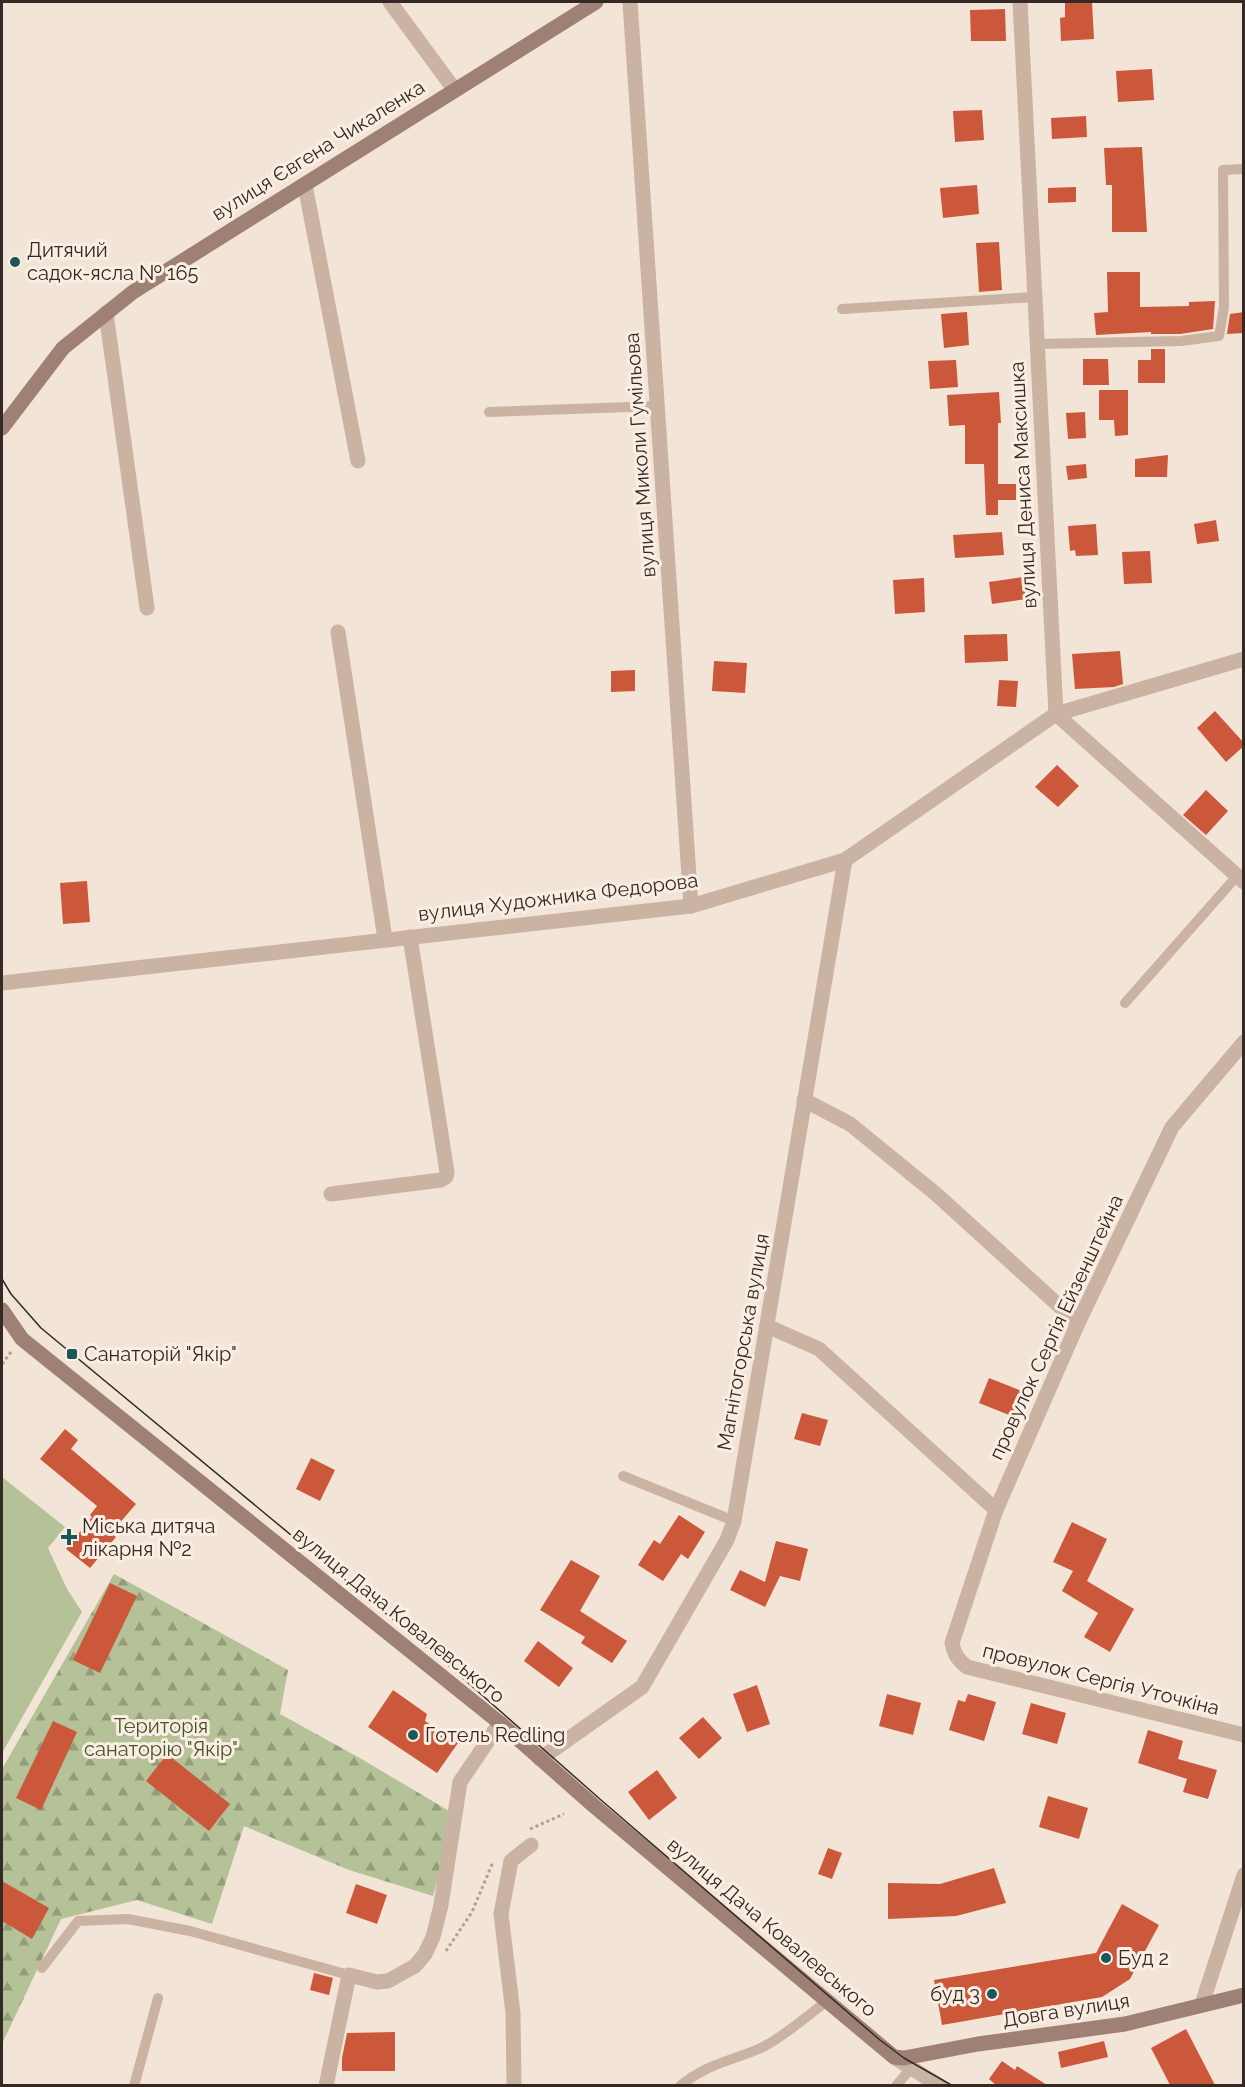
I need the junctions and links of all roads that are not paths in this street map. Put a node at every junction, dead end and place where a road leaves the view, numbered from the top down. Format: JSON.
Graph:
{"nodes":[{"id":1,"x":390,"y":2,"type":"edge"},
{"id":2,"x":596,"y":2,"type":"edge"},
{"id":3,"x":630,"y":2,"type":"edge"},
{"id":4,"x":1020,"y":2,"type":"edge"},
{"id":5,"x":454,"y":89,"type":"junction"},
{"id":6,"x":1244,"y":169,"type":"edge"},
{"id":7,"x":305,"y":185,"type":"junction"},
{"id":8,"x":1034,"y":297,"type":"junction"},
{"id":9,"x":842,"y":309,"type":"dead end"},
{"id":10,"x":106,"y":313,"type":"junction"},
{"id":11,"x":1037,"y":344,"type":"junction"},
{"id":12,"x":658,"y":406,"type":"junction"},
{"id":13,"x":489,"y":412,"type":"dead end"},
{"id":14,"x":2,"y":428,"type":"edge"},
{"id":15,"x":358,"y":461,"type":"dead end"},
{"id":16,"x":147,"y":608,"type":"dead end"},
{"id":17,"x":338,"y":632,"type":"dead end"},
{"id":18,"x":1244,"y":660,"type":"edge"},
{"id":19,"x":1056,"y":714,"type":"junction"},
{"id":20,"x":845,"y":860,"type":"junction"},
{"id":21,"x":1240,"y":879,"type":"edge"},
{"id":22,"x":691,"y":906,"type":"junction"},
{"id":23,"x":410,"y":937,"type":"junction"},
{"id":24,"x":385,"y":939,"type":"junction"},
{"id":25,"x":2,"y":983,"type":"edge"},
{"id":26,"x":1125,"y":1003,"type":"dead end"},
{"id":27,"x":1244,"y":1042,"type":"edge"},
{"id":28,"x":804,"y":1100,"type":"junction"},
{"id":29,"x":331,"y":1194,"type":"dead end"},
{"id":30,"x":2,"y":1310,"type":"edge"},
{"id":31,"x":1078,"y":1323,"type":"junction"},
{"id":32,"x":767,"y":1326,"type":"junction"},
{"id":33,"x":623,"y":1476,"type":"dead end"},
{"id":34,"x":996,"y":1510,"type":"junction"},
{"id":35,"x":734,"y":1521,"type":"junction"},
{"id":36,"x":954,"y":1653,"type":"joint"},
{"id":37,"x":500,"y":1723,"type":"junction"},
{"id":38,"x":1244,"y":1736,"type":"edge"},
{"id":39,"x":540,"y":1759,"type":"junction"},
{"id":40,"x":528,"y":1838,"type":"road end"},
{"id":41,"x":1244,"y":1875,"type":"edge"},
{"id":42,"x":42,"y":1968,"type":"dead end"},
{"id":43,"x":349,"y":1975,"type":"junction"},
{"id":44,"x":1244,"y":1995,"type":"edge"},
{"id":45,"x":158,"y":1998,"type":"dead end"},
{"id":46,"x":827,"y":2001,"type":"junction"},
{"id":47,"x":1202,"y":2004,"type":"junction"},
{"id":48,"x":894,"y":2057,"type":"junction"},
{"id":49,"x":911,"y":2068,"type":"junction"},
{"id":50,"x":134,"y":2085,"type":"edge"},
{"id":51,"x":326,"y":2085,"type":"edge"},
{"id":52,"x":514,"y":2085,"type":"edge"},
{"id":53,"x":680,"y":2085,"type":"edge"},
{"id":54,"x":896,"y":2085,"type":"edge"},
{"id":55,"x":940,"y":2085,"type":"edge"}],
"edges":[{"from":1,"to":5,"type":"street"},
{"from":2,"to":5,"type":"street","name":"вулиця Євгена Чикаленка"},
{"from":3,"to":12,"type":"street","name":"вулиця Миколи Гумільова"},
{"from":4,"to":8,"type":"street","name":"вулиця Дениса Максишка"},
{"from":5,"to":7,"type":"street","name":"вулиця Євгена Чикаленка"},
{"from":6,"to":11,"type":"lane"},
{"from":7,"to":10,"type":"street","name":"вулиця Євгена Чикаленка"},
{"from":7,"to":15,"type":"street"},
{"from":8,"to":9,"type":"lane"},
{"from":8,"to":11,"type":"street","name":"вулиця Дениса Максишка"},
{"from":10,"to":14,"type":"street","name":"вулиця Євгена Чикаленка"},
{"from":10,"to":16,"type":"street"},
{"from":11,"to":19,"type":"street","name":"вулиця Дениса Максишка"},
{"from":12,"to":13,"type":"lane"},
{"from":12,"to":22,"type":"street","name":"вулиця Миколи Гумільова"},
{"from":17,"to":24,"type":"street"},
{"from":18,"to":19,"type":"street","name":"вулиця Художника Федорова"},
{"from":19,"to":20,"type":"street","name":"вулиця Художника Федорова"},
{"from":19,"to":21,"type":"street"},
{"from":20,"to":22,"type":"street","name":"вулиця Художника Федорова"},
{"from":20,"to":28,"type":"street","name":"Магнітогорська вулиця"},
{"from":21,"to":26,"type":"lane"},
{"from":22,"to":23,"type":"street","name":"вулиця Художника Федорова"},
{"from":23,"to":24,"type":"street","name":"вулиця Художника Федорова"},
{"from":23,"to":29,"type":"street"},
{"from":24,"to":25,"type":"street","name":"вулиця Художника Федорова"},
{"from":27,"to":31,"type":"street","name":"провулок Сергія Ейзенштейна"},
{"from":28,"to":31,"type":"street"},
{"from":28,"to":32,"type":"street","name":"Магнітогорська вулиця"},
{"from":30,"to":37,"type":"street","name":"вулиця Дача Ковалевського"},
{"from":31,"to":34,"type":"street","name":"провулок Сергія Ейзенштейна"},
{"from":32,"to":34,"type":"street"},
{"from":32,"to":35,"type":"street","name":"Магнітогорська вулиця"},
{"from":33,"to":35,"type":"lane"},
{"from":34,"to":36,"type":"street","name":"провулок Сергія Ейзенштейна"},
{"from":35,"to":39,"type":"street","name":"Магнітогорська вулиця"},
{"from":36,"to":38,"type":"street","name":"провулок Сергія Уточкіна"},
{"from":37,"to":39,"type":"street","name":"вулиця Дача Ковалевського"},
{"from":37,"to":43,"type":"street"},
{"from":39,"to":46,"type":"street","name":"вулиця Дача Ковалевського"},
{"from":40,"to":52,"type":"street"},
{"from":41,"to":47,"type":"street"},
{"from":42,"to":43,"type":"lane"},
{"from":43,"to":51,"type":"street"},
{"from":44,"to":47,"type":"street","name":"Довга вулиця"},
{"from":45,"to":50,"type":"lane"},
{"from":46,"to":48,"type":"street","name":"вулиця Дача Ковалевського"},
{"from":46,"to":53,"type":"lane"},
{"from":47,"to":48,"type":"street","name":"Довга вулиця"},
{"from":48,"to":49,"type":"street","name":"вулиця Дача Ковалевського"},
{"from":49,"to":54,"type":"lane"},
{"from":49,"to":55,"type":"street","name":"вулиця Дача Ковалевського"}]}
